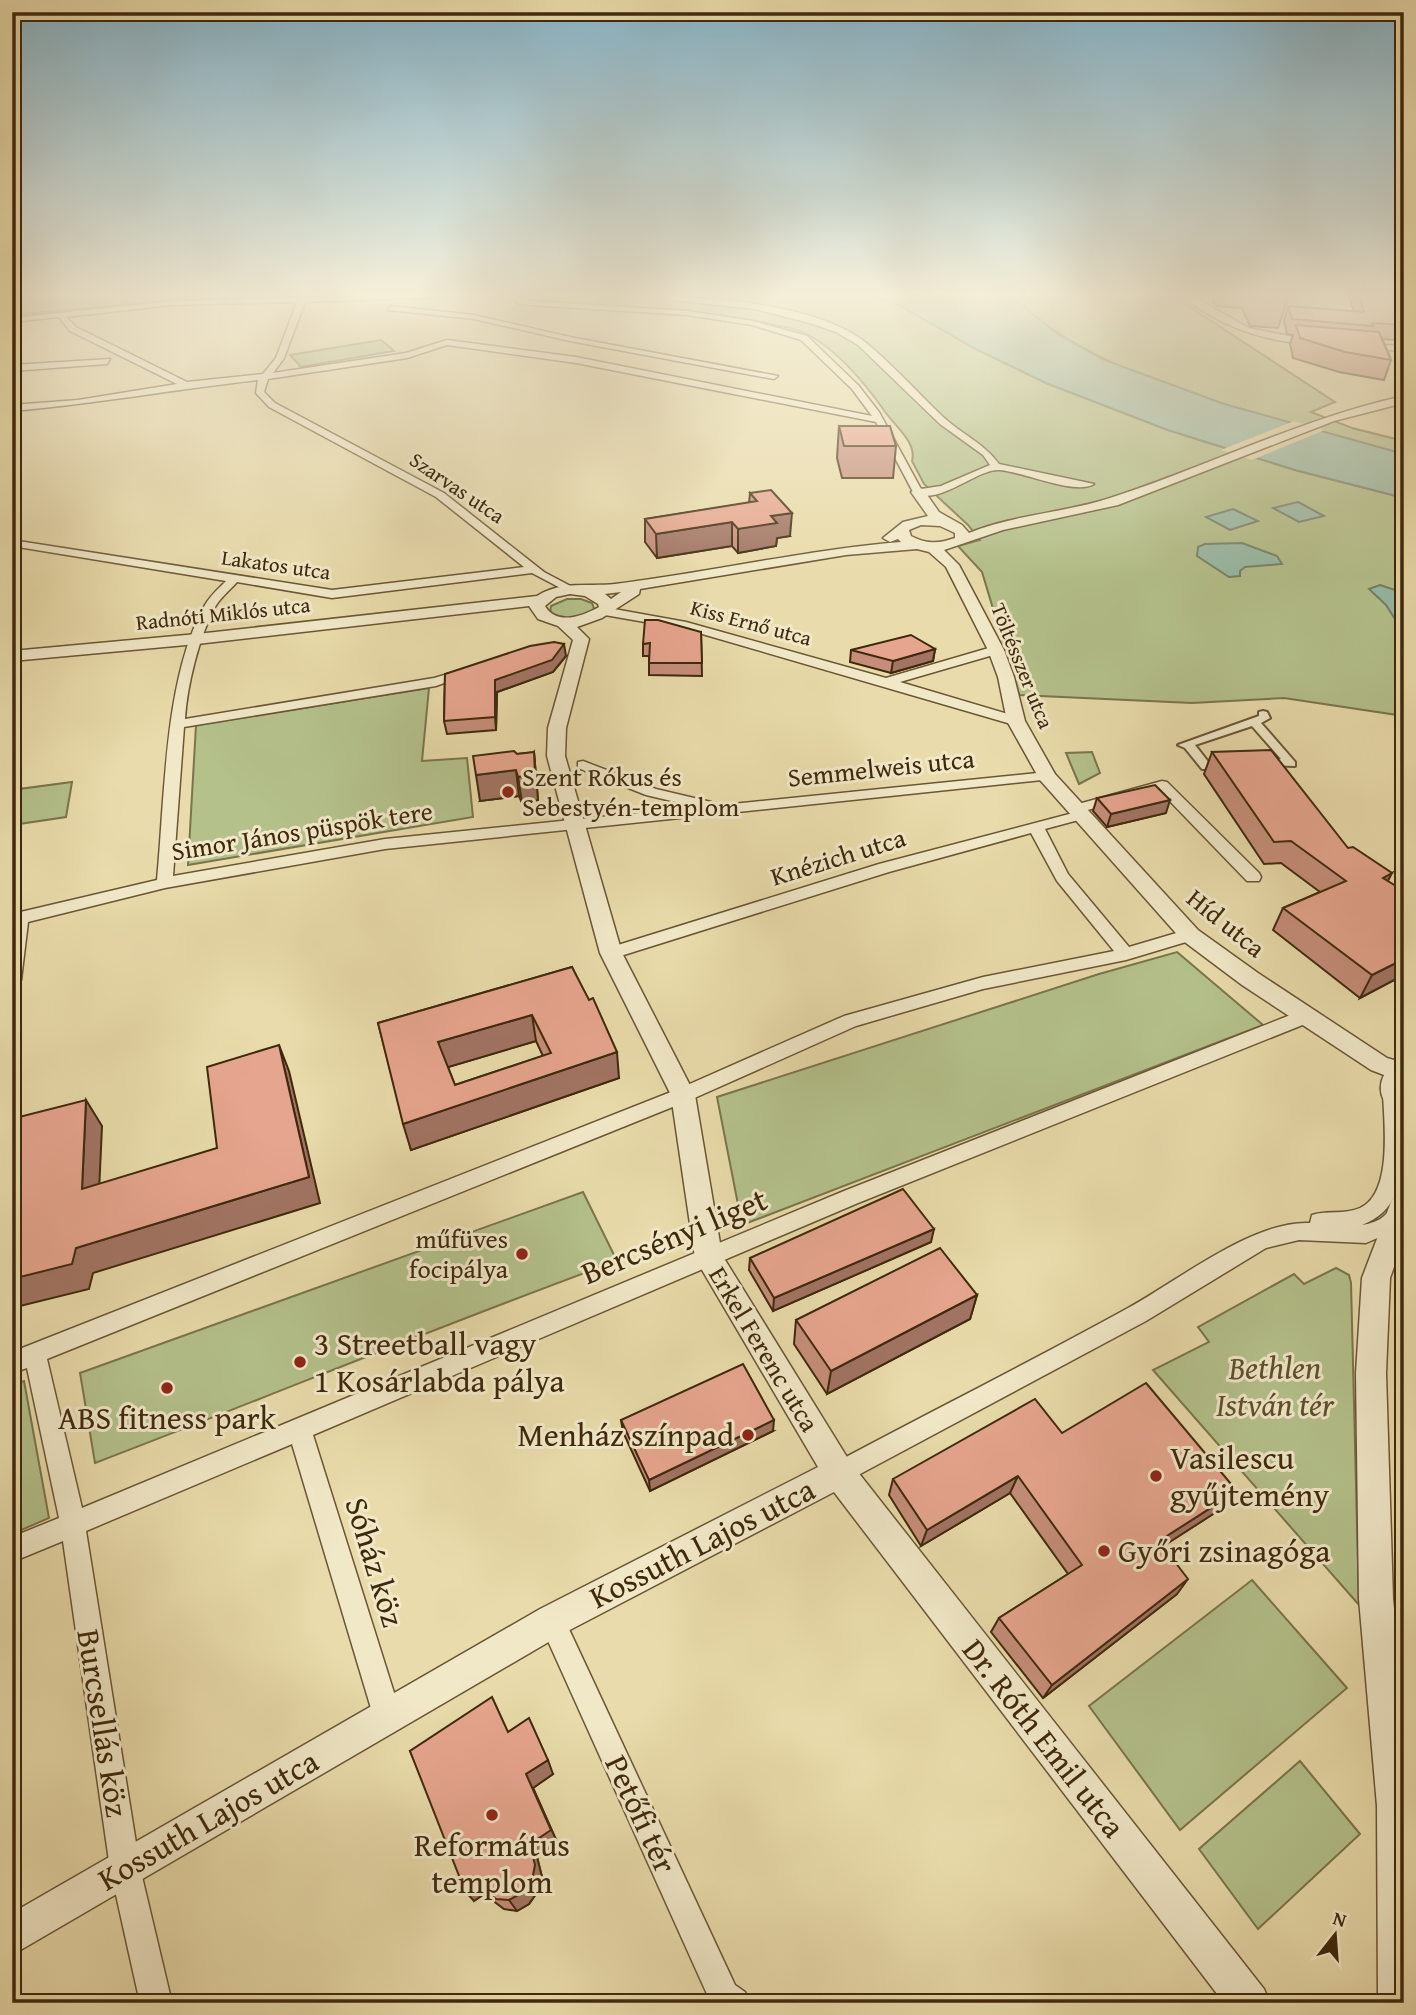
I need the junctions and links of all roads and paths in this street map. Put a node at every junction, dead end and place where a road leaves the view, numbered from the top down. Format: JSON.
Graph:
{"nodes":[{"id":1,"x":162,"y":390,"type":"edge"},
{"id":2,"x":260,"y":390,"type":"edge"},
{"id":3,"x":729,"y":390,"type":"edge"},
{"id":4,"x":856,"y":390,"type":"edge"},
{"id":5,"x":910,"y":390,"type":"edge"},
{"id":6,"x":1404,"y":399,"type":"edge"},
{"id":7,"x":12,"y":408,"type":"edge"},
{"id":8,"x":880,"y":420,"type":"junction"},
{"id":9,"x":996,"y":466,"type":"junction"},
{"id":10,"x":1089,"y":484,"type":"dead end"},
{"id":11,"x":918,"y":492,"type":"junction"},
{"id":12,"x":1032,"y":518,"type":"junction"},
{"id":13,"x":948,"y":524,"type":"junction"},
{"id":14,"x":907,"y":526,"type":"junction"},
{"id":15,"x":961,"y":540,"type":"junction"},
{"id":16,"x":12,"y":543,"type":"edge"},
{"id":17,"x":917,"y":545,"type":"junction"},
{"id":18,"x":933,"y":548,"type":"junction"},
{"id":19,"x":846,"y":551,"type":"junction"},
{"id":20,"x":536,"y":569,"type":"junction"},
{"id":21,"x":956,"y":572,"type":"junction"},
{"id":22,"x":674,"y":578,"type":"junction"},
{"id":23,"x":234,"y":579,"type":"junction"},
{"id":24,"x":578,"y":590,"type":"junction"},
{"id":25,"x":542,"y":599,"type":"junction"},
{"id":26,"x":605,"y":609,"type":"junction"},
{"id":27,"x":437,"y":612,"type":"junction"},
{"id":28,"x":556,"y":621,"type":"junction"},
{"id":29,"x":197,"y":639,"type":"junction"},
{"id":30,"x":996,"y":650,"type":"junction"},
{"id":31,"x":12,"y":656,"type":"edge"},
{"id":32,"x":473,"y":671,"type":"edge"},
{"id":33,"x":887,"y":682,"type":"junction"},
{"id":34,"x":1016,"y":721,"type":"junction"},
{"id":35,"x":180,"y":724,"type":"junction"},
{"id":36,"x":1247,"y":764,"type":"edge"},
{"id":37,"x":583,"y":765,"type":"dead end"},
{"id":38,"x":1233,"y":765,"type":"edge"},
{"id":39,"x":1047,"y":776,"type":"junction"},
{"id":40,"x":720,"y":808,"type":"junction"},
{"id":41,"x":1079,"y":812,"type":"junction"},
{"id":42,"x":575,"y":823,"type":"junction"},
{"id":43,"x":1036,"y":825,"type":"junction"},
{"id":44,"x":1253,"y":877,"type":"dead end"},
{"id":45,"x":165,"y":883,"type":"junction"},
{"id":46,"x":16,"y":919,"type":"edge"},
{"id":47,"x":1190,"y":935,"type":"junction"},
{"id":48,"x":611,"y":953,"type":"junction"},
{"id":49,"x":1126,"y":954,"type":"junction"},
{"id":50,"x":12,"y":980,"type":"edge"},
{"id":51,"x":1304,"y":1017,"type":"junction"},
{"id":52,"x":1401,"y":1087,"type":"edge"},
{"id":53,"x":683,"y":1095,"type":"junction"},
{"id":54,"x":1403,"y":1205,"type":"edge"},
{"id":55,"x":1259,"y":1242,"type":"junction"},
{"id":56,"x":709,"y":1258,"type":"junction"},
{"id":57,"x":36,"y":1355,"type":"junction"},
{"id":58,"x":12,"y":1363,"type":"edge"},
{"id":59,"x":299,"y":1428,"type":"junction"},
{"id":60,"x":839,"y":1473,"type":"junction"},
{"id":61,"x":73,"y":1524,"type":"junction"},
{"id":62,"x":12,"y":1550,"type":"edge"},
{"id":63,"x":552,"y":1621,"type":"junction"},
{"id":64,"x":387,"y":1715,"type":"junction"},
{"id":65,"x":125,"y":1868,"type":"junction"},
{"id":66,"x":12,"y":1936,"type":"edge"},
{"id":67,"x":724,"y":2001,"type":"edge"},
{"id":68,"x":156,"y":2003,"type":"edge"},
{"id":69,"x":1250,"y":2003,"type":"edge"},
{"id":70,"x":1398,"y":2003,"type":"edge"}],
"edges":[{"from":1,"to":7,"type":"street"},
{"from":2,"to":20,"type":"street","name":"Szarvas utca"},
{"from":3,"to":8,"type":"street"},
{"from":4,"to":8,"type":"street"},
{"from":5,"to":9,"type":"street"},
{"from":6,"to":12,"type":"street"},
{"from":8,"to":11,"type":"street"},
{"from":9,"to":10,"type":"street"},
{"from":9,"to":11,"type":"street"},
{"from":11,"to":13,"type":"street"},
{"from":11,"to":14,"type":"street"},
{"from":12,"to":13,"type":"street"},
{"from":12,"to":15,"type":"street"},
{"from":13,"to":14,"type":"street"},
{"from":13,"to":15,"type":"street"},
{"from":14,"to":17,"type":"street"},
{"from":14,"to":19,"type":"street"},
{"from":15,"to":18,"type":"street"},
{"from":15,"to":21,"type":"street"},
{"from":16,"to":23,"type":"street","name":"Lakatos utca"},
{"from":17,"to":18,"type":"street"},
{"from":17,"to":19,"type":"street"},
{"from":18,"to":21,"type":"street","name":"Töltésszer utca"},
{"from":19,"to":22,"type":"street"},
{"from":20,"to":23,"type":"street","name":"Lakatos utca"},
{"from":20,"to":24,"type":"street","name":"Szarvas utca"},
{"from":20,"to":25,"type":"street"},
{"from":21,"to":30,"type":"street","name":"Töltésszer utca"},
{"from":22,"to":24,"type":"street"},
{"from":22,"to":26,"type":"street"},
{"from":23,"to":29,"type":"street","name":"Simor János püspök tere"},
{"from":24,"to":25,"type":"street"},
{"from":24,"to":26,"type":"street"},
{"from":25,"to":27,"type":"street","name":"Radnóti Miklós utca"},
{"from":25,"to":28,"type":"street"},
{"from":26,"to":28,"type":"street"},
{"from":26,"to":33,"type":"street","name":"Kiss Ernő utca"},
{"from":27,"to":28,"type":"street","name":"Radnóti Miklós utca"},
{"from":27,"to":29,"type":"street","name":"Radnóti Miklós utca"},
{"from":28,"to":42,"type":"street"},
{"from":29,"to":31,"type":"street","name":"Radnóti Miklós utca"},
{"from":29,"to":35,"type":"street","name":"Simor János püspök tere"},
{"from":30,"to":33,"type":"street"},
{"from":30,"to":34,"type":"street","name":"Töltésszer utca"},
{"from":32,"to":35,"type":"street"},
{"from":33,"to":34,"type":"street","name":"Kiss Ernő utca"},
{"from":34,"to":39,"type":"street","name":"Töltésszer utca"},
{"from":35,"to":45,"type":"street","name":"Simor János püspök tere"},
{"from":36,"to":38,"type":"street"},
{"from":37,"to":40,"type":"street","name":"Semmelweis utca"},
{"from":39,"to":40,"type":"street","name":"Semmelweis utca"},
{"from":39,"to":41,"type":"street","name":"Híd utca"},
{"from":40,"to":42,"type":"street","name":"Semmelweis utca"},
{"from":41,"to":43,"type":"street","name":"Knézich utca"},
{"from":41,"to":44,"type":"street","name":"Knézich utca"},
{"from":41,"to":47,"type":"street","name":"Híd utca"},
{"from":42,"to":45,"type":"street","name":"Simor János püspök tere"},
{"from":42,"to":48,"type":"street","name":"Erkel Ferenc utca"},
{"from":43,"to":48,"type":"street","name":"Knézich utca"},
{"from":43,"to":49,"type":"street"},
{"from":45,"to":46,"type":"street"},
{"from":46,"to":50,"type":"street"},
{"from":47,"to":49,"type":"street"},
{"from":47,"to":51,"type":"street","name":"Híd utca"},
{"from":48,"to":53,"type":"street","name":"Erkel Ferenc utca"},
{"from":49,"to":53,"type":"street"},
{"from":51,"to":52,"type":"street","name":"Híd utca"},
{"from":51,"to":56,"type":"street","name":"Bercsényi liget"},
{"from":52,"to":55,"type":"street"},
{"from":53,"to":56,"type":"street","name":"Erkel Ferenc utca"},
{"from":53,"to":57,"type":"street"},
{"from":54,"to":55,"type":"street","name":"Kossuth Lajos utca"},
{"from":54,"to":70,"type":"street"},
{"from":55,"to":60,"type":"street","name":"Kossuth Lajos utca"},
{"from":56,"to":59,"type":"street","name":"Bercsényi liget"},
{"from":56,"to":60,"type":"street","name":"Erkel Ferenc utca"},
{"from":57,"to":58,"type":"street"},
{"from":57,"to":61,"type":"street"},
{"from":59,"to":61,"type":"street","name":"Bercsényi liget"},
{"from":59,"to":64,"type":"street","name":"Sóház köz"},
{"from":60,"to":63,"type":"street","name":"Kossuth Lajos utca"},
{"from":60,"to":69,"type":"street","name":"Dr. Róth Emil utca"},
{"from":61,"to":62,"type":"street","name":"Bercsényi liget"},
{"from":61,"to":65,"type":"street","name":"Burcsellás köz"},
{"from":63,"to":64,"type":"street","name":"Kossuth Lajos utca"},
{"from":63,"to":67,"type":"street","name":"Petőfi tér"},
{"from":64,"to":65,"type":"street","name":"Kossuth Lajos utca"},
{"from":65,"to":66,"type":"street","name":"Kossuth Lajos utca"},
{"from":65,"to":68,"type":"street","name":"Burcsellás köz"}]}
